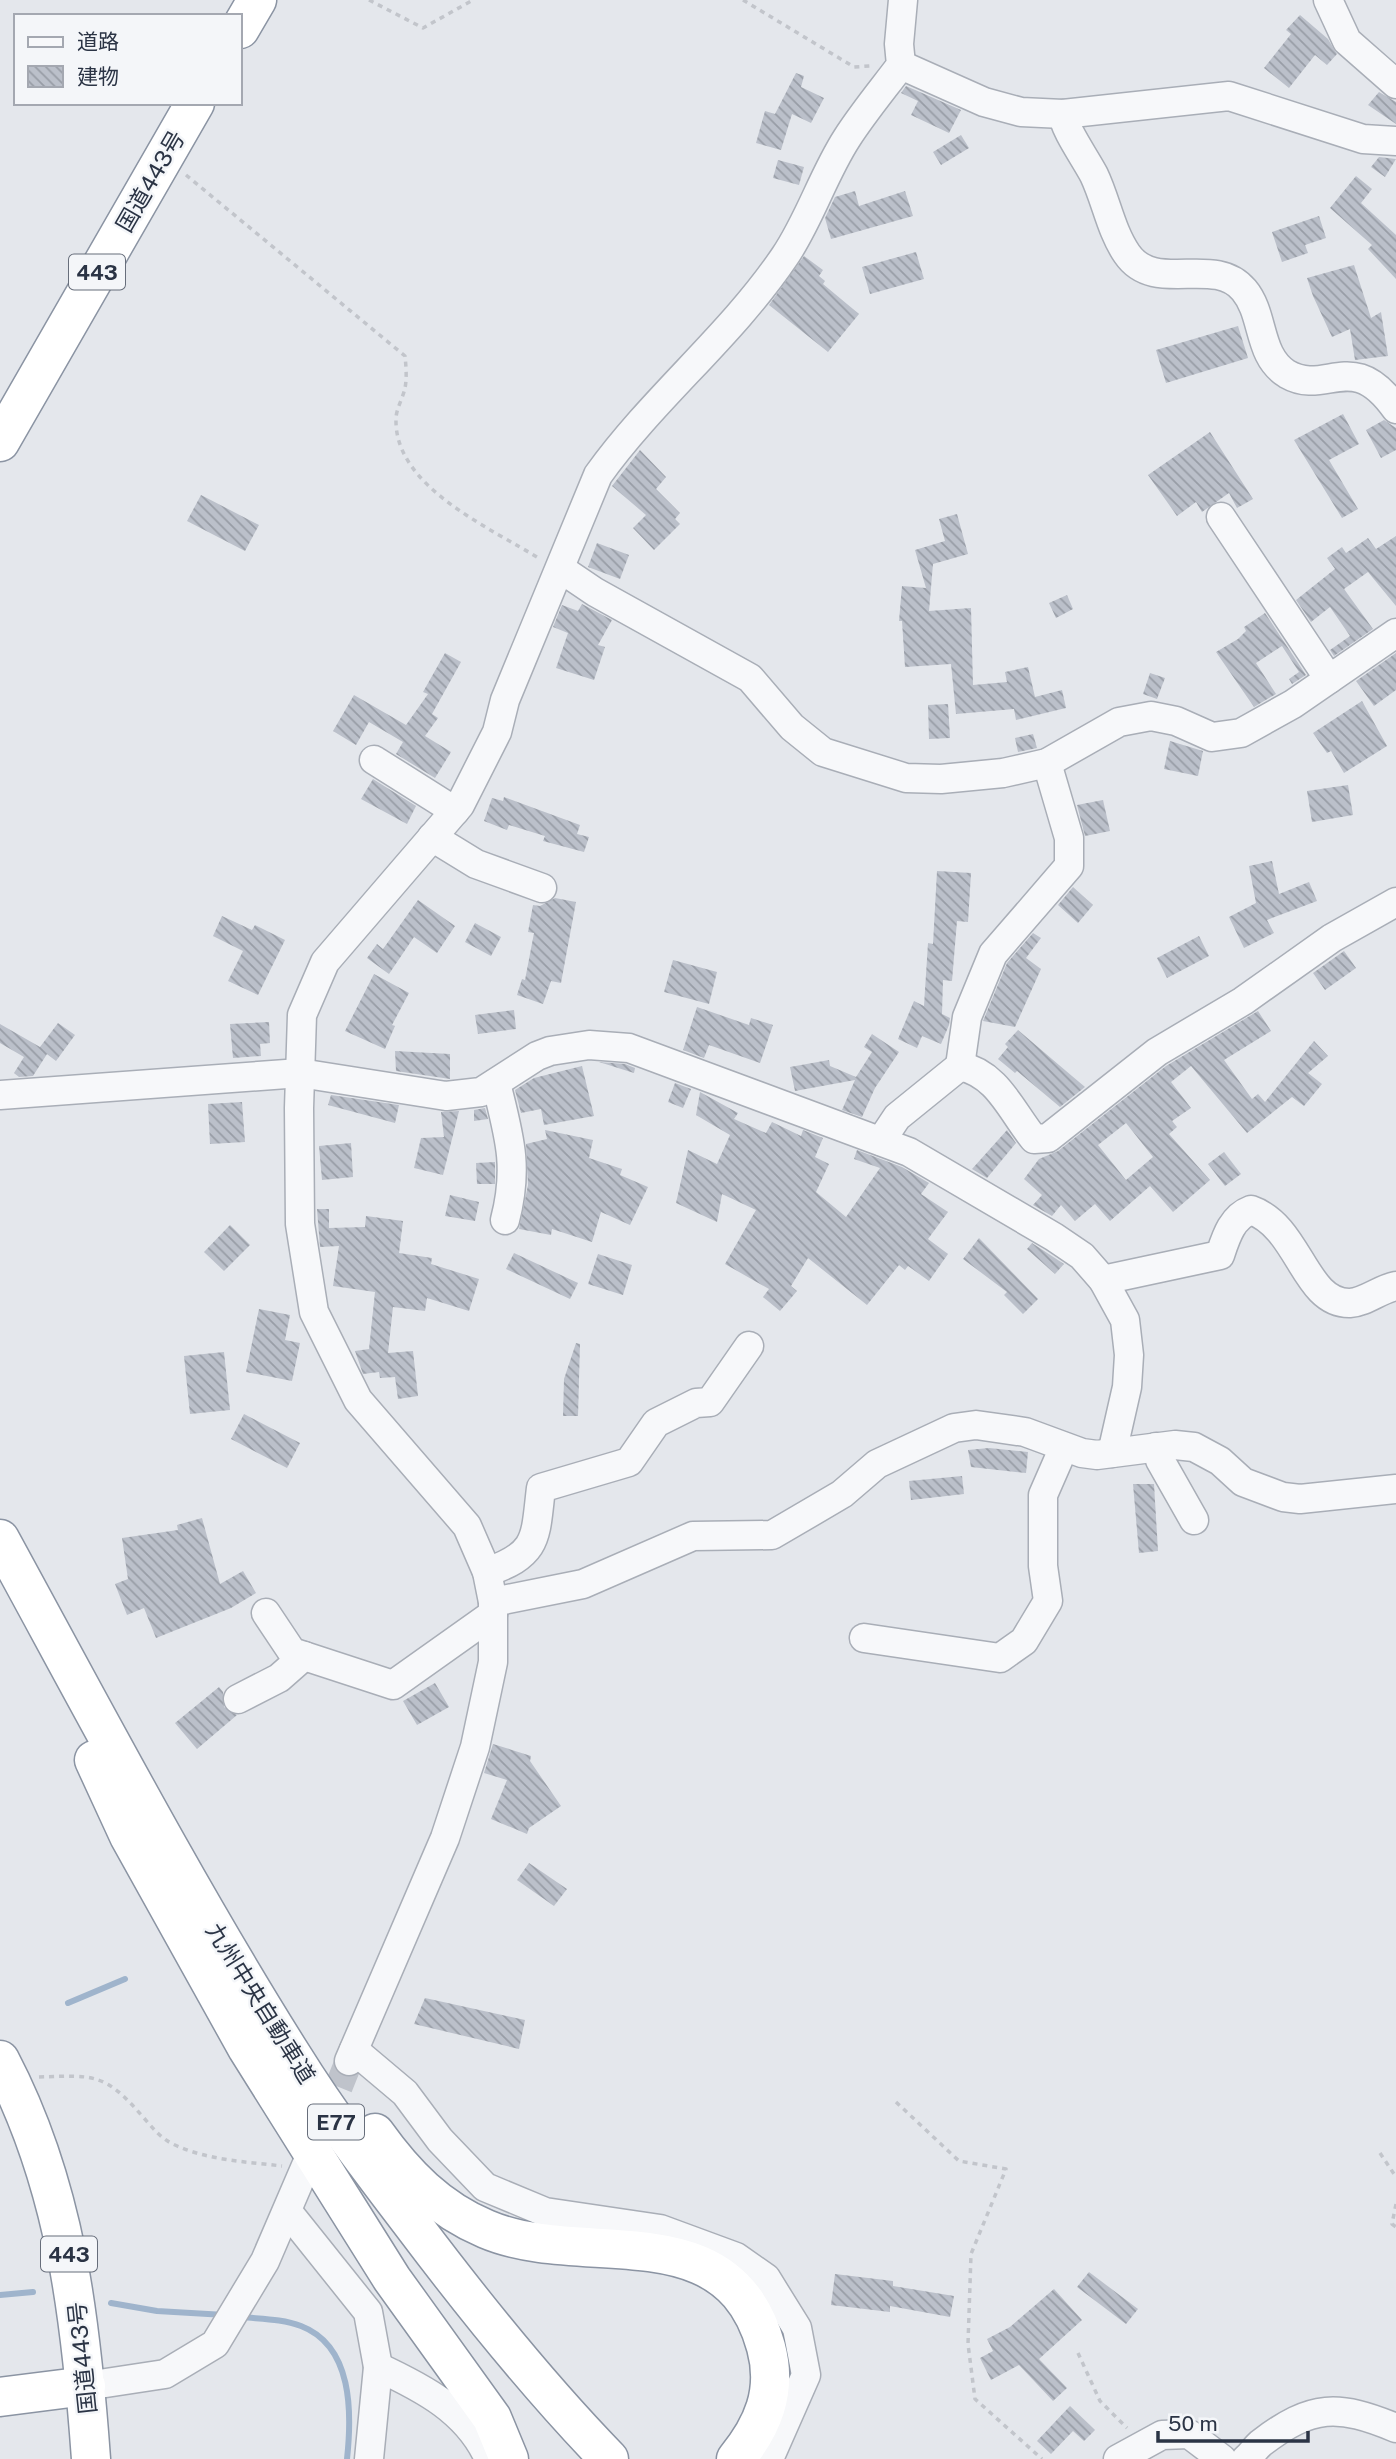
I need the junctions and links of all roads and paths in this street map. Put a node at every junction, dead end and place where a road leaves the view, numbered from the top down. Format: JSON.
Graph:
{"nodes":[{"id":1,"x":257,"y":0,"type":"edge"},
{"id":2,"x":369,"y":0,"type":"edge"},
{"id":3,"x":473,"y":0,"type":"edge"},
{"id":4,"x":743,"y":0,"type":"edge"},
{"id":5,"x":903,"y":0,"type":"edge"},
{"id":6,"x":1328,"y":0,"type":"edge"},
{"id":7,"x":242,"y":26,"type":"edge"},
{"id":8,"x":901,"y":65,"type":"junction"},
{"id":9,"x":1396,"y":84,"type":"edge"},
{"id":10,"x":194,"y":105,"type":"edge"},
{"id":11,"x":1063,"y":114,"type":"junction"},
{"id":12,"x":1396,"y":141,"type":"edge"},
{"id":13,"x":164,"y":156,"type":"junction"},
{"id":14,"x":1396,"y":409,"type":"edge"},
{"id":15,"x":0,"y":442,"type":"edge"},
{"id":16,"x":1221,"y":517,"type":"dead end"},
{"id":17,"x":561,"y":569,"type":"junction"},
{"id":18,"x":1396,"y":633,"type":"edge"},
{"id":19,"x":1329,"y":679,"type":"junction"},
{"id":20,"x":374,"y":760,"type":"dead end"},
{"id":21,"x":1046,"y":763,"type":"junction"},
{"id":22,"x":455,"y":811,"type":"junction"},
{"id":23,"x":432,"y":837,"type":"junction"},
{"id":24,"x":542,"y":888,"type":"dead end"},
{"id":25,"x":1396,"y":902,"type":"edge"},
{"id":26,"x":960,"y":1066,"type":"junction"},
{"id":27,"x":300,"y":1073,"type":"junction"},
{"id":28,"x":496,"y":1083,"type":"junction"},
{"id":29,"x":0,"y":1095,"type":"edge"},
{"id":30,"x":881,"y":1141,"type":"junction"},
{"id":31,"x":505,"y":1220,"type":"dead end"},
{"id":32,"x":1103,"y":1280,"type":"junction"},
{"id":33,"x":1396,"y":1286,"type":"edge"},
{"id":34,"x":749,"y":1346,"type":"dead end"},
{"id":35,"x":1064,"y":1447,"type":"junction"},
{"id":36,"x":1156,"y":1447,"type":"junction"},
{"id":37,"x":1112,"y":1453,"type":"junction"},
{"id":38,"x":1396,"y":1489,"type":"edge"},
{"id":39,"x":1194,"y":1520,"type":"dead end"},
{"id":40,"x":0,"y":1539,"type":"edge"},
{"id":41,"x":487,"y":1572,"type":"junction"},
{"id":42,"x":0,"y":1582,"type":"edge"},
{"id":43,"x":493,"y":1608,"type":"junction"},
{"id":44,"x":266,"y":1613,"type":"dead end"},
{"id":45,"x":864,"y":1638,"type":"dead end"},
{"id":46,"x":304,"y":1656,"type":"junction"},
{"id":47,"x":238,"y":1699,"type":"dead end"},
{"id":48,"x":104,"y":1755,"type":"junction"},
{"id":49,"x":5,"y":2069,"type":"edge"},
{"id":50,"x":895,"y":2102,"type":"dead end"},
{"id":51,"x":1380,"y":2153,"type":"dead end"},
{"id":52,"x":306,"y":2165,"type":"joint"},
{"id":53,"x":1396,"y":2177,"type":"edge"},
{"id":54,"x":1396,"y":2204,"type":"edge"},
{"id":55,"x":288,"y":2212,"type":"junction"},
{"id":56,"x":1396,"y":2227,"type":"edge"},
{"id":57,"x":1078,"y":2353,"type":"dead end"},
{"id":58,"x":378,"y":2367,"type":"junction"},
{"id":59,"x":86,"y":2386,"type":"junction"},
{"id":60,"x":0,"y":2397,"type":"edge"},
{"id":61,"x":1396,"y":2428,"type":"edge"},
{"id":62,"x":1144,"y":2445,"type":"junction"},
{"id":63,"x":91,"y":2459,"type":"edge"},
{"id":64,"x":369,"y":2459,"type":"edge"},
{"id":65,"x":489,"y":2459,"type":"edge"},
{"id":66,"x":509,"y":2459,"type":"edge"},
{"id":67,"x":585,"y":2459,"type":"edge"},
{"id":68,"x":609,"y":2459,"type":"edge"},
{"id":69,"x":736,"y":2459,"type":"edge"},
{"id":70,"x":769,"y":2459,"type":"edge"},
{"id":71,"x":1042,"y":2459,"type":"edge"},
{"id":72,"x":1118,"y":2459,"type":"edge"},
{"id":73,"x":1222,"y":2459,"type":"edge"},
{"id":74,"x":1246,"y":2459,"type":"edge"}],
"edges":[{"from":1,"to":7,"type":"highway"},
{"from":2,"to":3,"type":"path"},
{"from":4,"to":8,"type":"path"},
{"from":5,"to":8,"type":"street"},
{"from":6,"to":9,"type":"street"},
{"from":8,"to":11,"type":"street"},
{"from":8,"to":17,"type":"street"},
{"from":10,"to":13,"type":"highway","name":"国道443号","number":"443"},
{"from":11,"to":12,"type":"street"},
{"from":11,"to":14,"type":"street"},
{"from":13,"to":15,"type":"highway","name":"国道443号","number":"443"},
{"from":13,"to":17,"type":"path"},
{"from":16,"to":19,"type":"street"},
{"from":17,"to":21,"type":"street"},
{"from":17,"to":22,"type":"street"},
{"from":18,"to":19,"type":"street"},
{"from":19,"to":21,"type":"street"},
{"from":20,"to":22,"type":"street"},
{"from":21,"to":26,"type":"street"},
{"from":22,"to":23,"type":"street"},
{"from":23,"to":24,"type":"street"},
{"from":23,"to":27,"type":"street"},
{"from":25,"to":26,"type":"street"},
{"from":26,"to":30,"type":"street"},
{"from":27,"to":28,"type":"street"},
{"from":27,"to":29,"type":"street"},
{"from":27,"to":41,"type":"street"},
{"from":28,"to":30,"type":"street"},
{"from":28,"to":31,"type":"street"},
{"from":30,"to":32,"type":"street"},
{"from":32,"to":33,"type":"street"},
{"from":32,"to":37,"type":"street"},
{"from":34,"to":41,"type":"street"},
{"from":35,"to":37,"type":"street"},
{"from":35,"to":43,"type":"street"},
{"from":35,"to":45,"type":"street"},
{"from":36,"to":37,"type":"street"},
{"from":36,"to":38,"type":"street"},
{"from":36,"to":39,"type":"street"},
{"from":40,"to":48,"type":"highway","name":"九州中央自動車道","number":"E77"},
{"from":41,"to":43,"type":"street"},
{"from":42,"to":48,"type":"highway","name":"九州中央自動車道","number":"E77"},
{"from":43,"to":46,"type":"street"},
{"from":43,"to":70,"type":"street"},
{"from":44,"to":46,"type":"street"},
{"from":46,"to":47,"type":"street"},
{"from":48,"to":66,"type":"highway"},
{"from":48,"to":67,"type":"highway","name":"九州中央自動車道","number":"E77"},
{"from":48,"to":68,"type":"highway","name":"九州中央自動車道","number":"E77"},
{"from":48,"to":69,"type":"highway"},
{"from":49,"to":52,"type":"path"},
{"from":49,"to":59,"type":"highway","name":"国道443号","number":"443"},
{"from":50,"to":71,"type":"path"},
{"from":51,"to":53,"type":"path"},
{"from":52,"to":55,"type":"street"},
{"from":54,"to":56,"type":"path"},
{"from":55,"to":58,"type":"street"},
{"from":55,"to":59,"type":"street"},
{"from":57,"to":62,"type":"path"},
{"from":58,"to":64,"type":"street"},
{"from":58,"to":65,"type":"street"},
{"from":59,"to":60,"type":"highway"},
{"from":59,"to":63,"type":"highway","name":"国道443号","number":"443"},
{"from":61,"to":74,"type":"street"},
{"from":62,"to":72,"type":"street"},
{"from":62,"to":73,"type":"street"}]}
